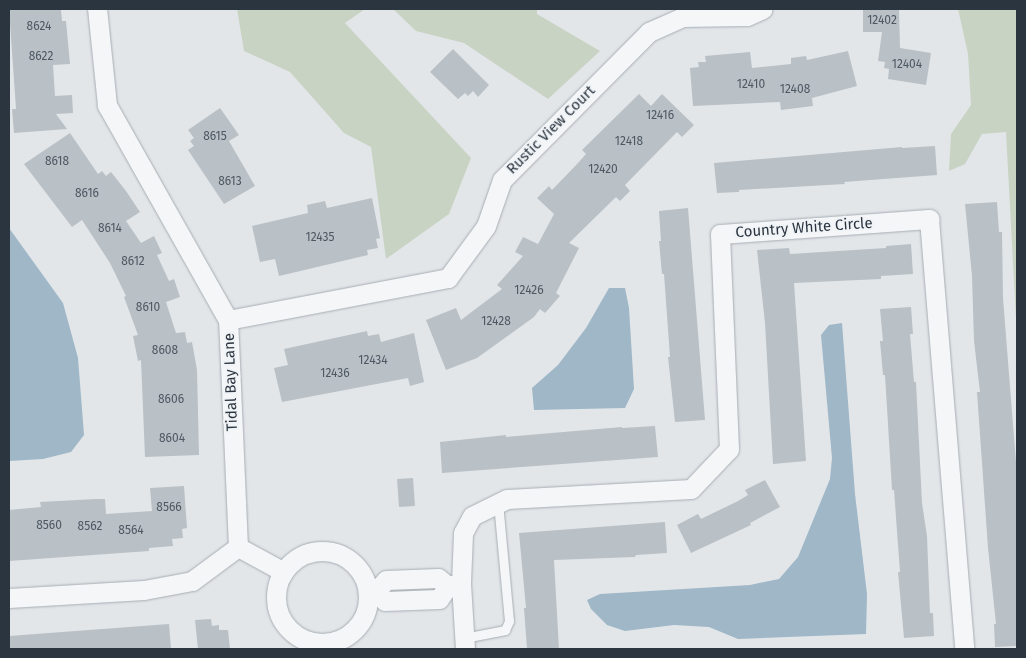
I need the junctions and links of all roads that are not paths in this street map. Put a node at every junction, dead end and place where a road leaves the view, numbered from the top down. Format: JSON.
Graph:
{"nodes":[{"id":1,"x":97,"y":9,"type":"edge"},
{"id":2,"x":763,"y":9,"type":"edge"},
{"id":3,"x":228,"y":320,"type":"junction"},
{"id":4,"x":498,"y":502,"type":"junction"},
{"id":5,"x":238,"y":547,"type":"junction"},
{"id":6,"x":284,"y":572,"type":"junction"},
{"id":7,"x":454,"y":584,"type":"junction"},
{"id":8,"x":371,"y":592,"type":"junction"},
{"id":9,"x":9,"y":598,"type":"edge"},
{"id":10,"x":465,"y":644,"type":"edge"},
{"id":11,"x":325,"y":646,"type":"edge"},
{"id":12,"x":964,"y":649,"type":"edge"}],
"edges":[{"from":1,"to":3,"type":"street","name":"Tidal Bay Lane"},
{"from":2,"to":3,"type":"street","name":"Rustic View Court"},
{"from":3,"to":5,"type":"street","name":"Tidal Bay Lane"},
{"from":4,"to":7,"type":"street","name":"Country White Circle"},
{"from":4,"to":10,"type":"lane"},
{"from":4,"to":12,"type":"street","name":"Country White Circle"},
{"from":5,"to":6,"type":"street"},
{"from":5,"to":9,"type":"street"},
{"from":6,"to":8,"type":"street"},
{"from":6,"to":11,"type":"street"},
{"from":7,"to":8,"type":"street"},
{"from":7,"to":10,"type":"street","name":"Country White Circle"},
{"from":8,"to":11,"type":"street"}]}
